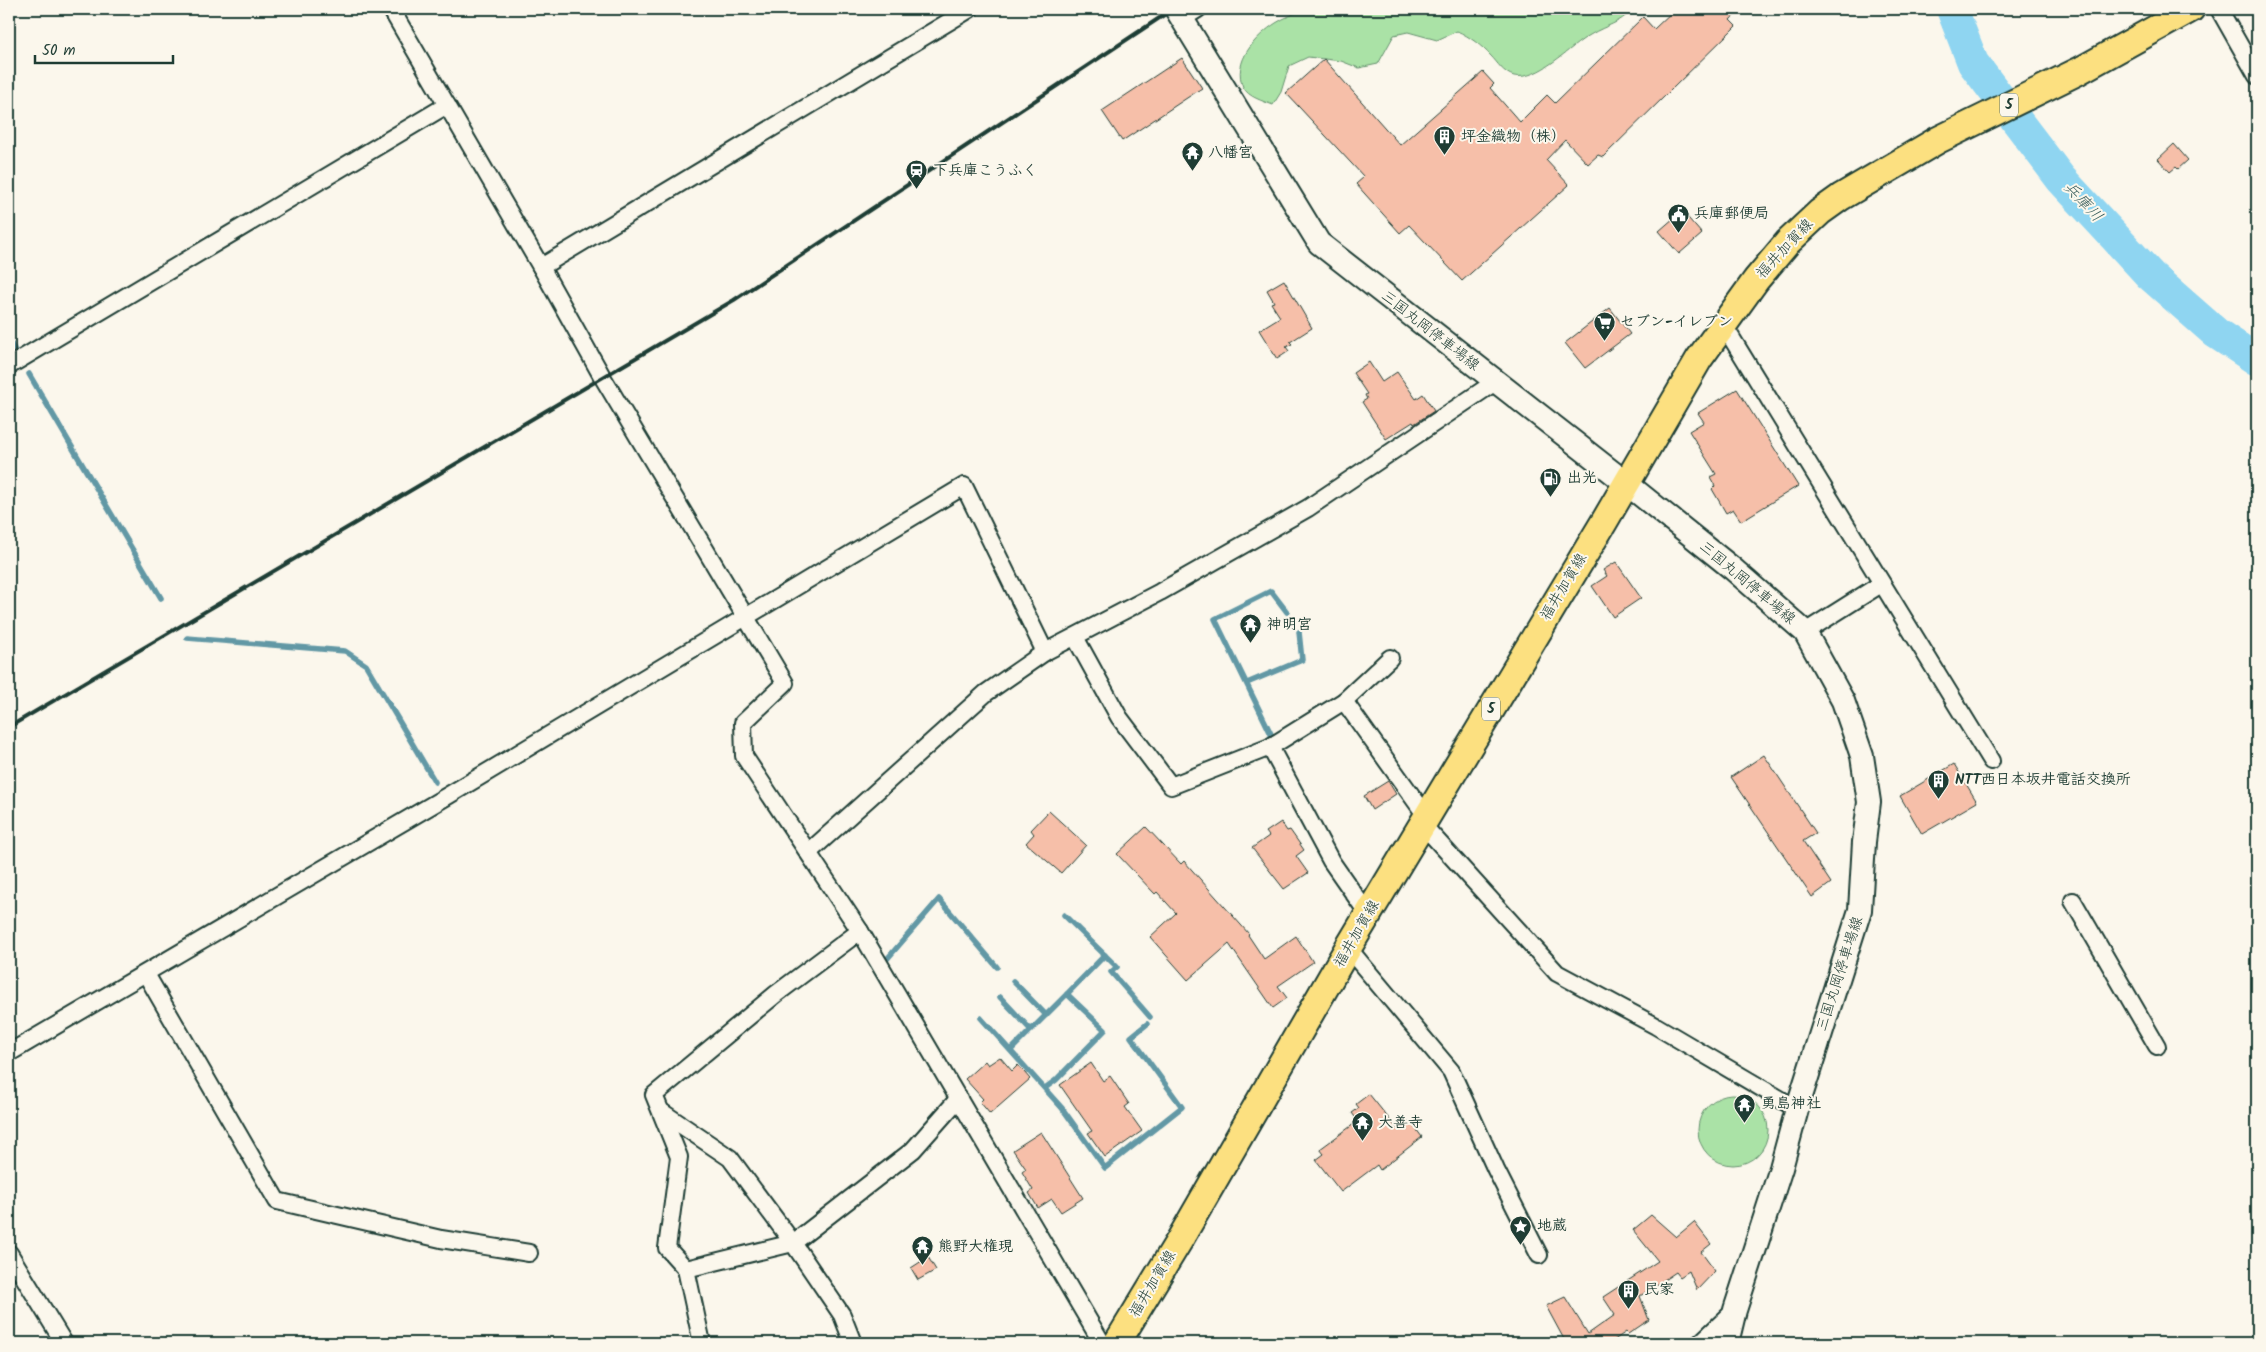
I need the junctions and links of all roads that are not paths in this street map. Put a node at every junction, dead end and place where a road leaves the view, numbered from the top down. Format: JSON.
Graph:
{"nodes":[{"id":1,"x":391,"y":9,"type":"edge"},
{"id":2,"x":970,"y":9,"type":"edge"},
{"id":3,"x":2191,"y":9,"type":"edge"},
{"id":4,"x":2219,"y":9,"type":"edge"},
{"id":5,"x":1185,"y":12,"type":"edge"},
{"id":6,"x":2257,"y":76,"type":"edge"},
{"id":7,"x":447,"y":104,"type":"junction"},
{"id":8,"x":541,"y":267,"type":"junction"},
{"id":9,"x":1723,"y":324,"type":"junction"},
{"id":10,"x":9,"y":366,"type":"edge"},
{"id":11,"x":1495,"y":382,"type":"junction"},
{"id":12,"x":1626,"y":482,"type":"junction"},
{"id":13,"x":1881,"y":584,"type":"junction"},
{"id":14,"x":746,"y":618,"type":"junction"},
{"id":15,"x":1806,"y":632,"type":"junction"},
{"id":16,"x":1075,"y":637,"type":"junction"},
{"id":17,"x":1045,"y":652,"type":"junction"},
{"id":18,"x":1390,"y":658,"type":"dead end"},
{"id":19,"x":1344,"y":701,"type":"junction"},
{"id":20,"x":1270,"y":747,"type":"junction"},
{"id":21,"x":1991,"y":761,"type":"dead end"},
{"id":22,"x":1424,"y":820,"type":"junction"},
{"id":23,"x":809,"y":852,"type":"junction"},
{"id":24,"x":2073,"y":901,"type":"dead end"},
{"id":25,"x":1368,"y":914,"type":"junction"},
{"id":26,"x":860,"y":931,"type":"junction"},
{"id":27,"x":1348,"y":948,"type":"junction"},
{"id":28,"x":146,"y":974,"type":"junction"},
{"id":29,"x":2157,"y":1046,"type":"dead end"},
{"id":30,"x":9,"y":1053,"type":"edge"},
{"id":31,"x":959,"y":1098,"type":"junction"},
{"id":32,"x":1797,"y":1109,"type":"junction"},
{"id":33,"x":662,"y":1112,"type":"junction"},
{"id":34,"x":794,"y":1243,"type":"junction"},
{"id":35,"x":9,"y":1253,"type":"edge"},
{"id":36,"x":529,"y":1253,"type":"dead end"},
{"id":37,"x":1539,"y":1255,"type":"dead end"},
{"id":38,"x":686,"y":1269,"type":"junction"},
{"id":39,"x":1735,"y":1310,"type":"junction"},
{"id":40,"x":64,"y":1343,"type":"edge"},
{"id":41,"x":702,"y":1343,"type":"edge"},
{"id":42,"x":853,"y":1343,"type":"edge"},
{"id":43,"x":1102,"y":1343,"type":"edge"},
{"id":44,"x":1117,"y":1343,"type":"edge"},
{"id":45,"x":1700,"y":1343,"type":"edge"},
{"id":46,"x":1727,"y":1343,"type":"edge"}],
"edges":[{"from":1,"to":7,"type":"street"},
{"from":2,"to":8,"type":"street"},
{"from":3,"to":9,"type":"main road","name":"福井加賀線","number":"5"},
{"from":4,"to":6,"type":"street"},
{"from":5,"to":11,"type":"main road","name":"三国丸岡停車場線"},
{"from":7,"to":8,"type":"street"},
{"from":7,"to":10,"type":"street"},
{"from":8,"to":14,"type":"street"},
{"from":9,"to":12,"type":"main road","name":"福井加賀線","number":"5"},
{"from":9,"to":13,"type":"street"},
{"from":11,"to":12,"type":"main road","name":"三国丸岡停車場線"},
{"from":11,"to":16,"type":"street"},
{"from":12,"to":15,"type":"main road","name":"三国丸岡停車場線"},
{"from":12,"to":22,"type":"main road","name":"福井加賀線","number":"5"},
{"from":13,"to":15,"type":"street"},
{"from":13,"to":21,"type":"street"},
{"from":14,"to":17,"type":"street"},
{"from":14,"to":23,"type":"street"},
{"from":14,"to":28,"type":"street"},
{"from":15,"to":32,"type":"main road","name":"三国丸岡停車場線"},
{"from":16,"to":17,"type":"street"},
{"from":16,"to":20,"type":"street"},
{"from":17,"to":23,"type":"street"},
{"from":18,"to":19,"type":"street"},
{"from":19,"to":20,"type":"street"},
{"from":19,"to":22,"type":"street"},
{"from":20,"to":25,"type":"street"},
{"from":22,"to":25,"type":"main road","name":"福井加賀線","number":"5"},
{"from":22,"to":32,"type":"street"},
{"from":23,"to":26,"type":"street"},
{"from":24,"to":29,"type":"street"},
{"from":25,"to":27,"type":"main road","name":"福井加賀線","number":"5"},
{"from":26,"to":31,"type":"street"},
{"from":26,"to":33,"type":"street"},
{"from":27,"to":37,"type":"street"},
{"from":27,"to":44,"type":"main road","name":"福井加賀線","number":"5"},
{"from":28,"to":30,"type":"street"},
{"from":28,"to":36,"type":"street"},
{"from":31,"to":34,"type":"street"},
{"from":31,"to":43,"type":"street"},
{"from":32,"to":39,"type":"main road","name":"三国丸岡停車場線"},
{"from":33,"to":34,"type":"street"},
{"from":33,"to":38,"type":"street"},
{"from":34,"to":38,"type":"street"},
{"from":34,"to":42,"type":"street"},
{"from":35,"to":40,"type":"street"},
{"from":38,"to":41,"type":"street"},
{"from":39,"to":45,"type":"street"},
{"from":39,"to":46,"type":"main road","name":"三国丸岡停車場線"}]}
